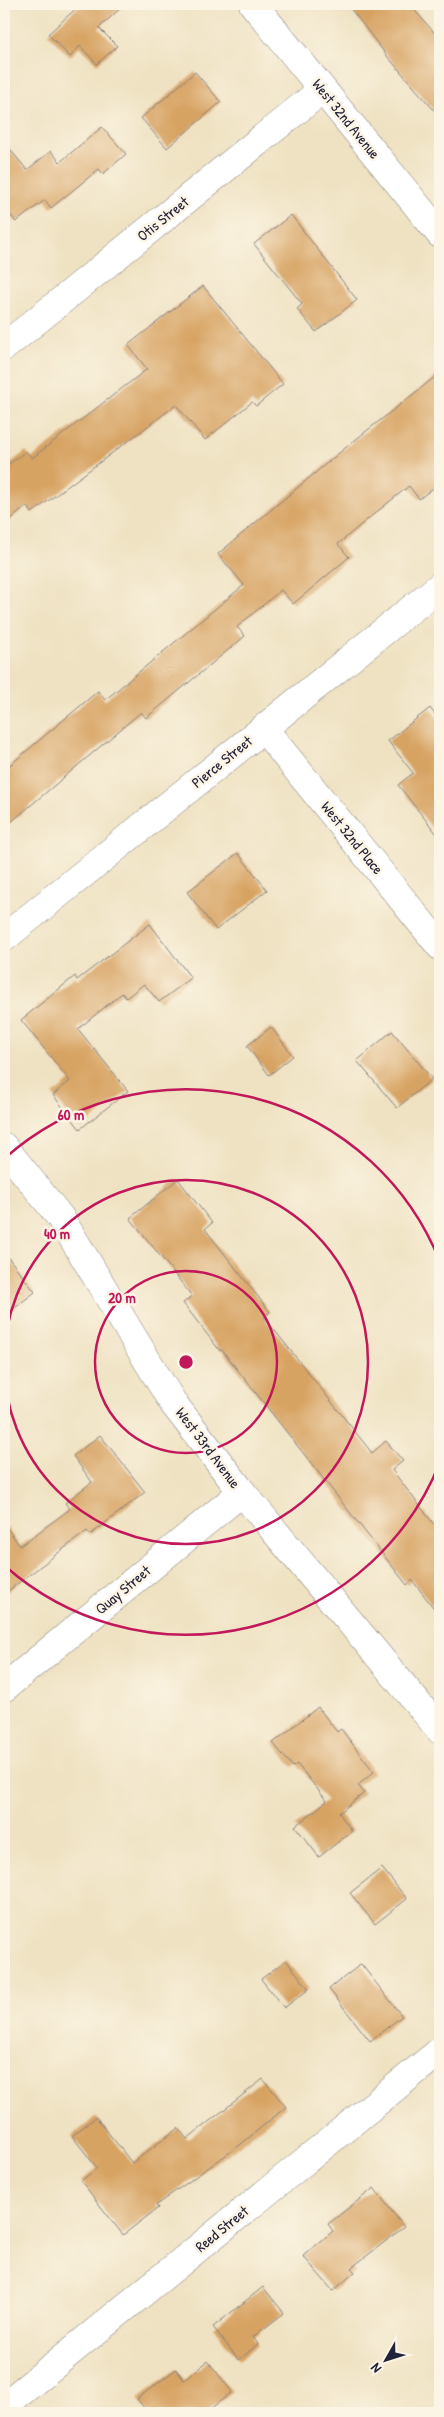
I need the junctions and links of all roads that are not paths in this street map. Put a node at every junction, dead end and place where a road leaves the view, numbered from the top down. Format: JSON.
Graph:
{"nodes":[{"id":1,"x":253,"y":4,"type":"edge"},
{"id":2,"x":322,"y":90,"type":"junction"},
{"id":3,"x":440,"y":234,"type":"edge"},
{"id":4,"x":4,"y":348,"type":"edge"},
{"id":5,"x":440,"y":586,"type":"edge"},
{"id":6,"x":264,"y":729,"type":"junction"},
{"id":7,"x":4,"y":938,"type":"edge"},
{"id":8,"x":440,"y":946,"type":"edge"},
{"id":9,"x":4,"y":1147,"type":"edge"},
{"id":10,"x":242,"y":1492,"type":"junction"},
{"id":11,"x":4,"y":1688,"type":"edge"},
{"id":12,"x":440,"y":1730,"type":"edge"},
{"id":13,"x":440,"y":2051,"type":"edge"},
{"id":14,"x":4,"y":2406,"type":"edge"}],
"edges":[{"from":1,"to":2,"type":"street","name":"West 32nd Avenue"},
{"from":2,"to":3,"type":"street","name":"West 32nd Avenue"},
{"from":2,"to":4,"type":"street","name":"Otis Street"},
{"from":5,"to":6,"type":"street","name":"Pierce Street"},
{"from":6,"to":7,"type":"street","name":"Pierce Street"},
{"from":6,"to":8,"type":"street","name":"West 32nd Place"},
{"from":9,"to":10,"type":"street","name":"West 33rd Avenue"},
{"from":10,"to":11,"type":"street","name":"Quay Street"},
{"from":10,"to":12,"type":"street","name":"West 33rd Avenue"},
{"from":13,"to":14,"type":"street","name":"Reed Street"}]}
